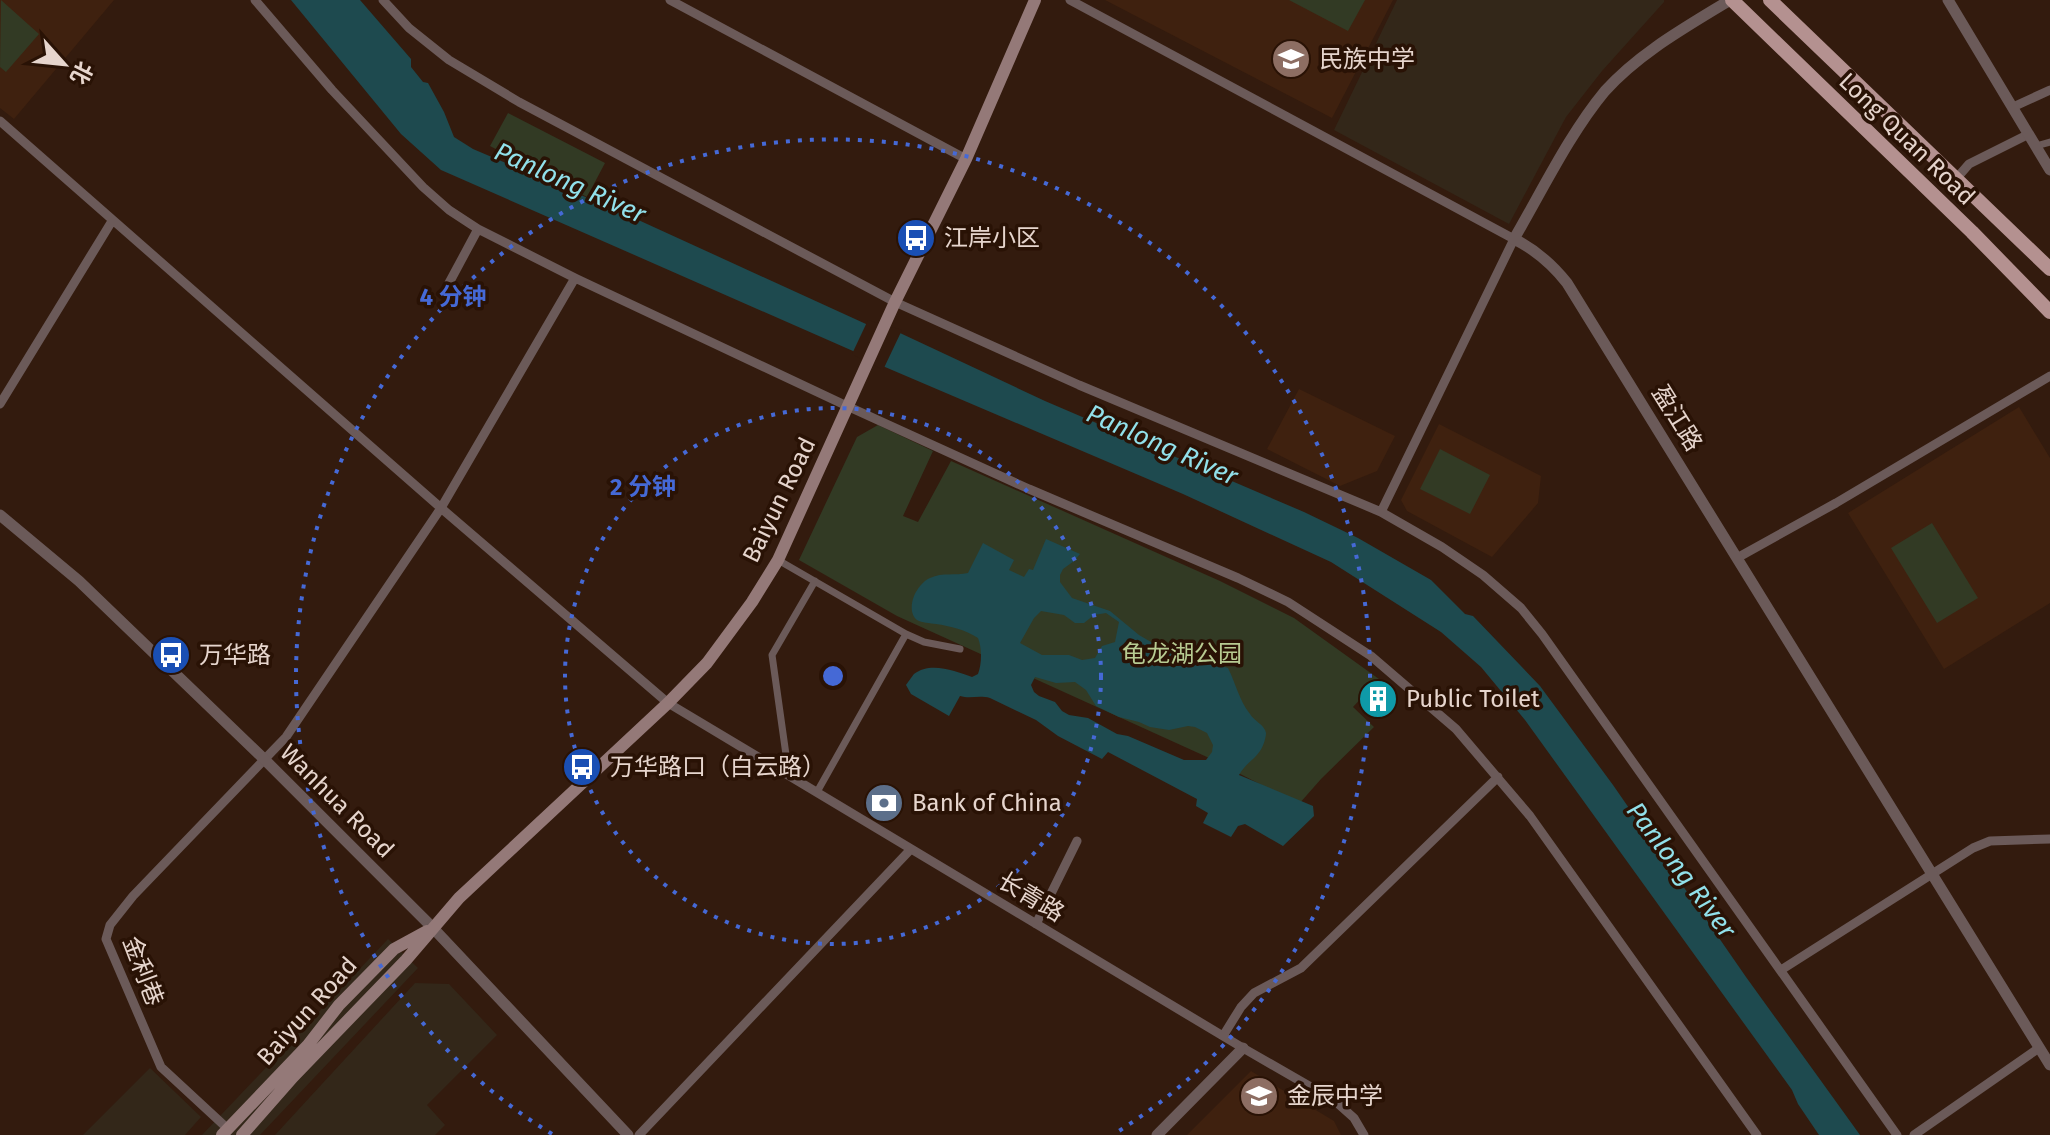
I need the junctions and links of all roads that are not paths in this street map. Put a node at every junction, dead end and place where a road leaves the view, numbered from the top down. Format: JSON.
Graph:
{"nodes":[{"id":1,"x":255,"y":0,"type":"edge"},
{"id":2,"x":383,"y":0,"type":"edge"},
{"id":3,"x":670,"y":0,"type":"edge"},
{"id":4,"x":1035,"y":0,"type":"edge"},
{"id":5,"x":1070,"y":0,"type":"edge"},
{"id":6,"x":1731,"y":0,"type":"edge"},
{"id":7,"x":1770,"y":0,"type":"edge"},
{"id":8,"x":1948,"y":0,"type":"edge"},
{"id":9,"x":2050,"y":90,"type":"edge"},
{"id":10,"x":2013,"y":107,"type":"junction"},
{"id":11,"x":0,"y":121,"type":"edge"},
{"id":12,"x":2029,"y":134,"type":"junction"},
{"id":13,"x":2050,"y":142,"type":"edge"},
{"id":14,"x":2036,"y":146,"type":"junction"},
{"id":15,"x":966,"y":159,"type":"junction"},
{"id":16,"x":2050,"y":170,"type":"edge"},
{"id":17,"x":1956,"y":179,"type":"junction"},
{"id":18,"x":112,"y":221,"type":"junction"},
{"id":19,"x":478,"y":229,"type":"junction"},
{"id":20,"x":1514,"y":239,"type":"junction"},
{"id":21,"x":2050,"y":269,"type":"edge"},
{"id":22,"x":575,"y":278,"type":"junction"},
{"id":23,"x":449,"y":283,"type":"dead end"},
{"id":24,"x":895,"y":302,"type":"junction"},
{"id":25,"x":2050,"y":312,"type":"edge"},
{"id":26,"x":2050,"y":376,"type":"edge"},
{"id":27,"x":0,"y":404,"type":"edge"},
{"id":28,"x":847,"y":406,"type":"junction"},
{"id":29,"x":441,"y":508,"type":"junction"},
{"id":30,"x":1381,"y":512,"type":"junction"},
{"id":31,"x":0,"y":515,"type":"edge"},
{"id":32,"x":1737,"y":558,"type":"junction"},
{"id":33,"x":778,"y":560,"type":"junction"},
{"id":34,"x":815,"y":581,"type":"junction"},
{"id":35,"x":906,"y":634,"type":"junction"},
{"id":36,"x":960,"y":649,"type":"dead end"},
{"id":37,"x":668,"y":703,"type":"junction"},
{"id":38,"x":265,"y":760,"type":"junction"},
{"id":39,"x":789,"y":776,"type":"junction"},
{"id":40,"x":1498,"y":777,"type":"junction"},
{"id":41,"x":817,"y":792,"type":"junction"},
{"id":42,"x":2050,"y":839,"type":"edge"},
{"id":43,"x":1077,"y":841,"type":"dead end"},
{"id":44,"x":911,"y":849,"type":"junction"},
{"id":45,"x":1932,"y":873,"type":"junction"},
{"id":46,"x":1036,"y":924,"type":"junction"},
{"id":47,"x":433,"y":928,"type":"junction"},
{"id":48,"x":1781,"y":970,"type":"junction"},
{"id":49,"x":1223,"y":1036,"type":"junction"},
{"id":50,"x":1243,"y":1048,"type":"junction"},
{"id":51,"x":2039,"y":1048,"type":"junction"},
{"id":52,"x":2050,"y":1065,"type":"edge"},
{"id":53,"x":225,"y":1132,"type":"edge"},
{"id":54,"x":242,"y":1135,"type":"edge"},
{"id":55,"x":628,"y":1135,"type":"edge"},
{"id":56,"x":639,"y":1135,"type":"edge"},
{"id":57,"x":1157,"y":1135,"type":"edge"},
{"id":58,"x":1364,"y":1135,"type":"edge"},
{"id":59,"x":1757,"y":1135,"type":"edge"},
{"id":60,"x":1897,"y":1135,"type":"edge"},
{"id":61,"x":1914,"y":1135,"type":"edge"}],
"edges":[{"from":1,"to":19,"type":"street"},
{"from":2,"to":24,"type":"street"},
{"from":3,"to":15,"type":"street"},
{"from":4,"to":15,"type":"main road","name":"Baiyun Road"},
{"from":5,"to":20,"type":"street","name":"盈江路"},
{"from":6,"to":20,"type":"street"},
{"from":6,"to":25,"type":"main road","name":"Long Quan Road"},
{"from":7,"to":17,"type":"main road","name":"Long Quan Road"},
{"from":8,"to":10,"type":"street"},
{"from":9,"to":10,"type":"street"},
{"from":10,"to":12,"type":"street"},
{"from":11,"to":18,"type":"street","name":"长青路"},
{"from":12,"to":14,"type":"street"},
{"from":12,"to":17,"type":"street"},
{"from":13,"to":14,"type":"street"},
{"from":14,"to":16,"type":"street"},
{"from":15,"to":24,"type":"main road","name":"Baiyun Road"},
{"from":17,"to":21,"type":"main road","name":"Long Quan Road"},
{"from":18,"to":27,"type":"street"},
{"from":18,"to":29,"type":"street","name":"长青路"},
{"from":19,"to":22,"type":"street"},
{"from":19,"to":23,"type":"street"},
{"from":20,"to":30,"type":"street"},
{"from":20,"to":32,"type":"street","name":"盈江路"},
{"from":22,"to":28,"type":"street"},
{"from":22,"to":29,"type":"street"},
{"from":24,"to":28,"type":"main road","name":"Baiyun Road"},
{"from":24,"to":30,"type":"street"},
{"from":26,"to":32,"type":"street"},
{"from":28,"to":33,"type":"main road","name":"Baiyun Road"},
{"from":28,"to":40,"type":"street"},
{"from":29,"to":37,"type":"street","name":"长青路"},
{"from":29,"to":38,"type":"street"},
{"from":30,"to":48,"type":"street"},
{"from":31,"to":38,"type":"street","name":"Wanhua Road"},
{"from":32,"to":45,"type":"street","name":"盈江路"},
{"from":33,"to":34,"type":"street"},
{"from":33,"to":37,"type":"main road","name":"Baiyun Road"},
{"from":34,"to":35,"type":"street"},
{"from":34,"to":39,"type":"street"},
{"from":35,"to":36,"type":"street"},
{"from":35,"to":41,"type":"street"},
{"from":37,"to":39,"type":"street","name":"长青路"},
{"from":37,"to":47,"type":"main road","name":"Baiyun Road"},
{"from":38,"to":47,"type":"street","name":"Wanhua Road"},
{"from":38,"to":53,"type":"street","name":"金利巷"},
{"from":39,"to":41,"type":"street","name":"长青路"},
{"from":40,"to":49,"type":"street"},
{"from":40,"to":59,"type":"street"},
{"from":41,"to":44,"type":"street","name":"长青路"},
{"from":42,"to":45,"type":"street"},
{"from":43,"to":46,"type":"street"},
{"from":44,"to":46,"type":"street","name":"长青路"},
{"from":44,"to":56,"type":"street"},
{"from":45,"to":48,"type":"street"},
{"from":45,"to":51,"type":"street","name":"盈江路"},
{"from":46,"to":49,"type":"street","name":"长青路"},
{"from":47,"to":53,"type":"main road","name":"Baiyun Road"},
{"from":47,"to":54,"type":"main road","name":"Baiyun Road"},
{"from":47,"to":55,"type":"street","name":"Wanhua Road"},
{"from":48,"to":60,"type":"street"},
{"from":49,"to":50,"type":"street","name":"长青路"},
{"from":50,"to":57,"type":"street"},
{"from":50,"to":58,"type":"street","name":"长青路"},
{"from":51,"to":52,"type":"street","name":"盈江路"},
{"from":51,"to":61,"type":"street"}]}
